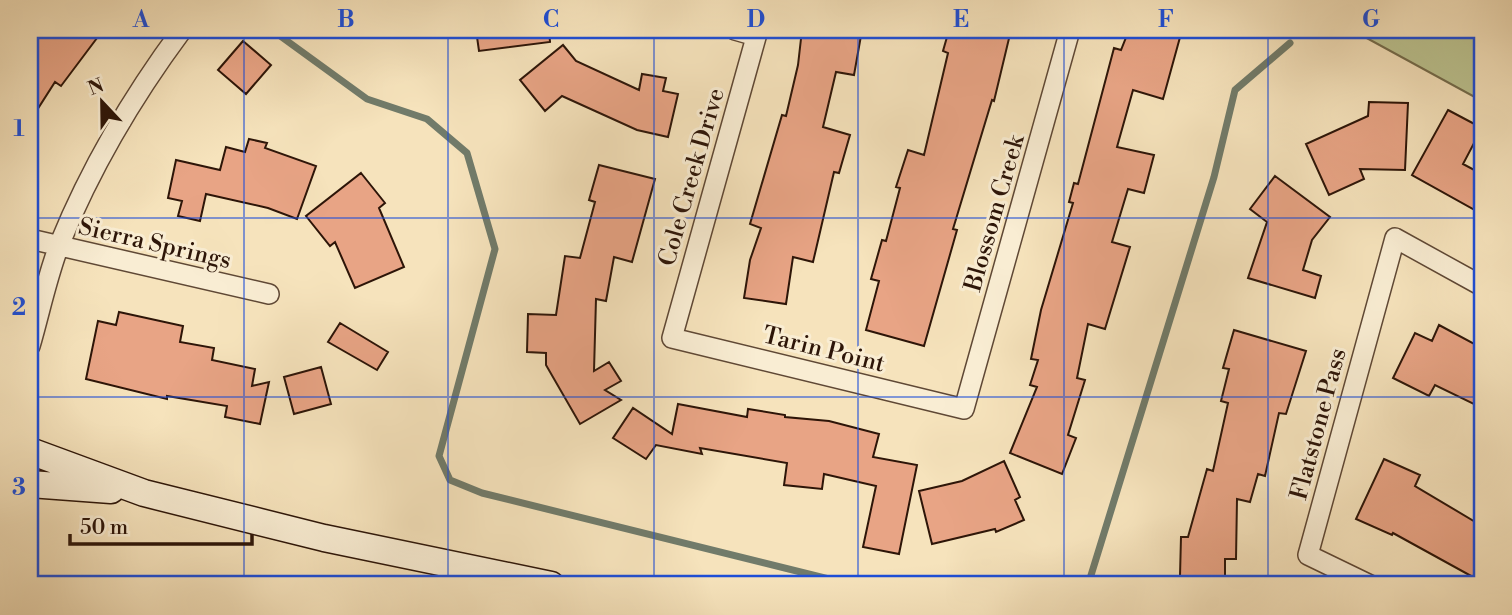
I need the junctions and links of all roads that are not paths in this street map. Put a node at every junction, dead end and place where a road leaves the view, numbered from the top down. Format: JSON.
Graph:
{"nodes":[{"id":1,"x":181,"y":30,"type":"edge"},
{"id":2,"x":735,"y":30,"type":"edge"},
{"id":3,"x":1070,"y":30,"type":"edge"},
{"id":4,"x":757,"y":33,"type":"edge"},
{"id":5,"x":30,"y":239,"type":"edge"},
{"id":6,"x":59,"y":246,"type":"junction"},
{"id":7,"x":1482,"y":286,"type":"edge"},
{"id":8,"x":269,"y":294,"type":"dead end"},
{"id":9,"x":672,"y":338,"type":"joint"},
{"id":10,"x":30,"y":346,"type":"edge"},
{"id":11,"x":964,"y":409,"type":"joint"},
{"id":12,"x":30,"y":451,"type":"edge"},
{"id":13,"x":30,"y":484,"type":"edge"},
{"id":14,"x":144,"y":493,"type":"junction"},
{"id":15,"x":551,"y":585,"type":"edge"},
{"id":16,"x":1370,"y":585,"type":"edge"}],
"edges":[{"from":1,"to":6,"type":"street"},
{"from":2,"to":4,"type":"street"},
{"from":3,"to":11,"type":"street","name":"Blossom Creek"},
{"from":4,"to":9,"type":"street","name":"Cole Creek Drive"},
{"from":5,"to":6,"type":"street","name":"Sierra Springs"},
{"from":6,"to":8,"type":"street","name":"Sierra Springs"},
{"from":6,"to":10,"type":"street"},
{"from":7,"to":16,"type":"street","name":"Flatstone Pass"},
{"from":9,"to":11,"type":"street","name":"Tarin Point"},
{"from":12,"to":14,"type":"street"},
{"from":13,"to":14,"type":"street"},
{"from":14,"to":15,"type":"street"}]}
